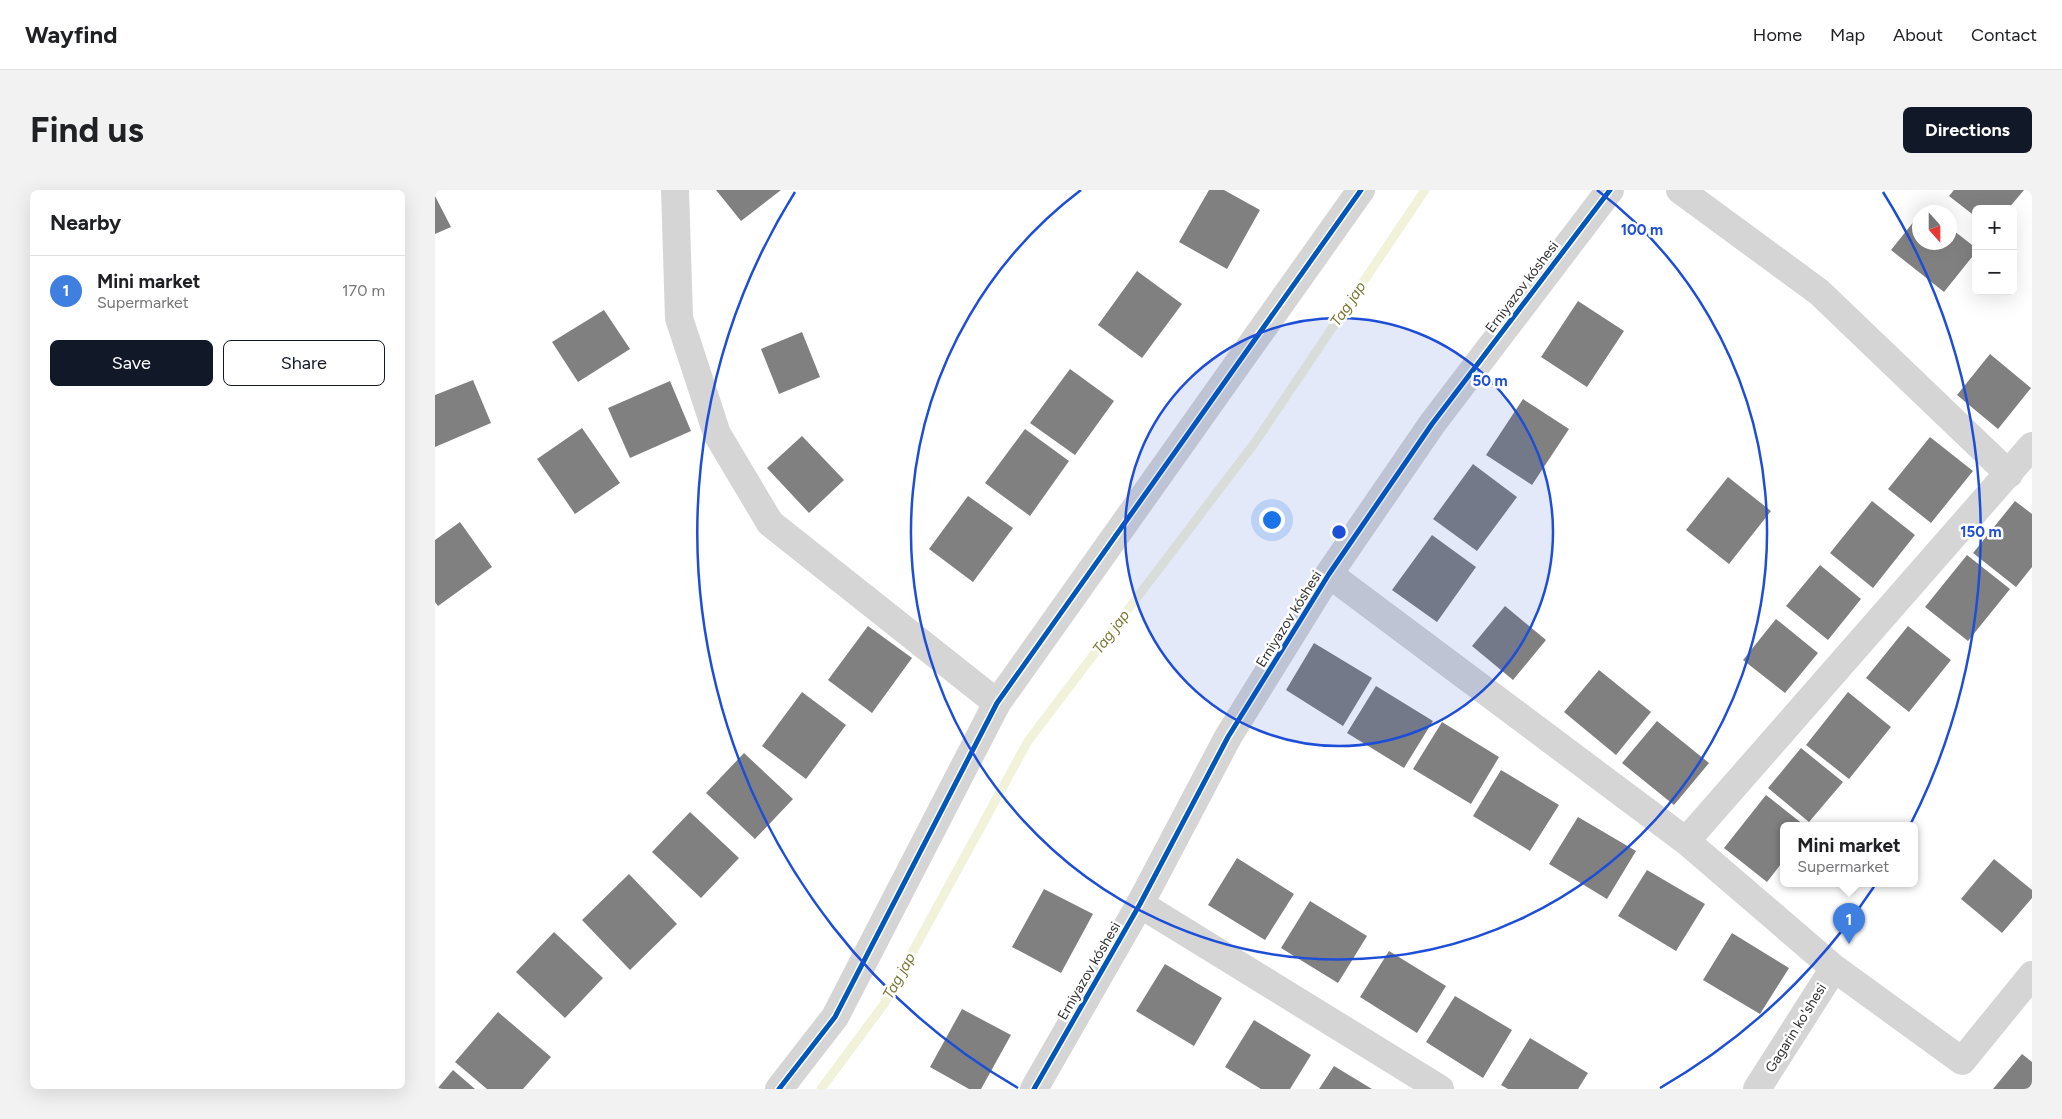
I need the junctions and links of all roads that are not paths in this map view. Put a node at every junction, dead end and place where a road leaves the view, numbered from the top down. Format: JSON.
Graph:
{"nodes":[{"id":1,"x":675,"y":190,"type":"edge"},
{"id":2,"x":1361,"y":190,"type":"edge"},
{"id":3,"x":1610,"y":190,"type":"edge"},
{"id":4,"x":1680,"y":190,"type":"edge"},
{"id":5,"x":2032,"y":446,"type":"edge"},
{"id":6,"x":2009,"y":474,"type":"junction"},
{"id":7,"x":1329,"y":574,"type":"junction"},
{"id":8,"x":997,"y":702,"type":"junction"},
{"id":9,"x":1685,"y":841,"type":"junction"},
{"id":10,"x":1139,"y":904,"type":"junction"},
{"id":11,"x":1834,"y":968,"type":"junction"},
{"id":12,"x":2032,"y":975,"type":"edge"},
{"id":13,"x":779,"y":1089,"type":"edge"},
{"id":14,"x":1034,"y":1089,"type":"edge"},
{"id":15,"x":1440,"y":1089,"type":"edge"},
{"id":16,"x":1757,"y":1089,"type":"edge"}],
"edges":[{"from":1,"to":8,"type":"street"},
{"from":2,"to":8,"type":"street"},
{"from":3,"to":7,"type":"street","name":"Erniyazov kóshesi"},
{"from":4,"to":6,"type":"street"},
{"from":5,"to":6,"type":"street"},
{"from":6,"to":9,"type":"street"},
{"from":7,"to":9,"type":"street"},
{"from":7,"to":10,"type":"street","name":"Erniyazov kóshesi"},
{"from":8,"to":13,"type":"street"},
{"from":9,"to":11,"type":"street"},
{"from":10,"to":14,"type":"street","name":"Erniyazov kóshesi"},
{"from":10,"to":15,"type":"street"},
{"from":11,"to":12,"type":"street"},
{"from":11,"to":16,"type":"street","name":"Gagarin ko'shesi"}]}
